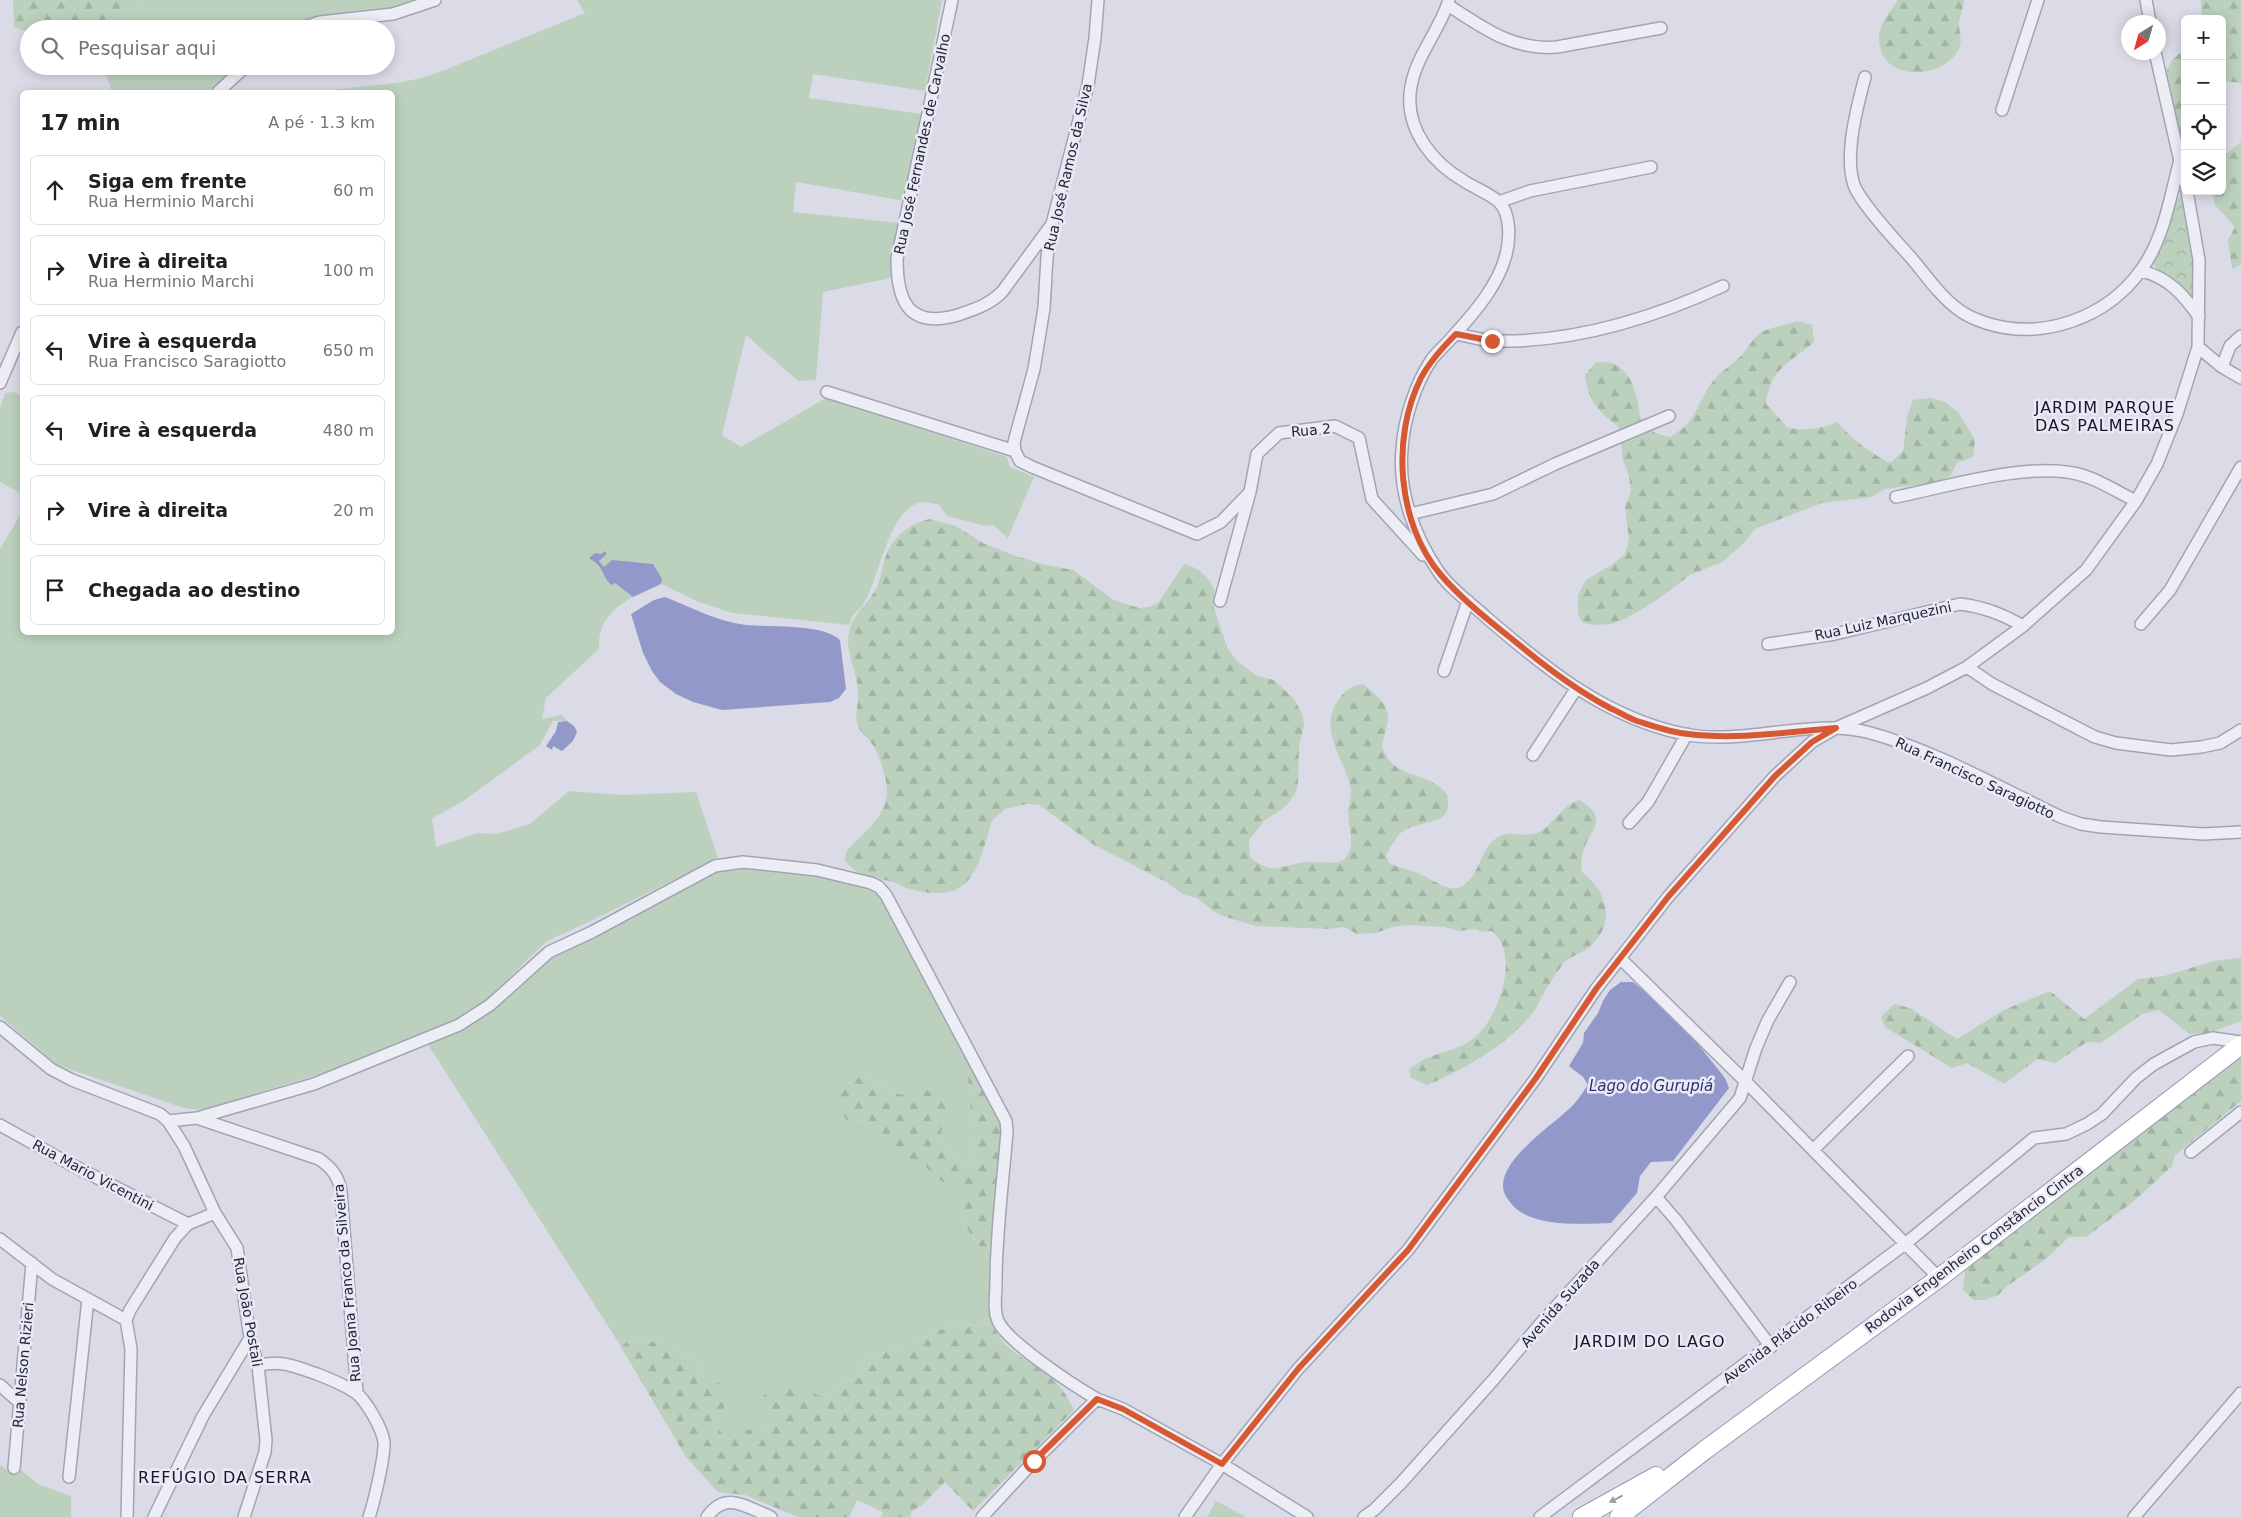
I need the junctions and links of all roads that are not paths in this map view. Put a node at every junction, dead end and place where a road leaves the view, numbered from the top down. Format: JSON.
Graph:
{"nodes":[{"id":1,"x":435,"y":0,"type":"edge"},
{"id":2,"x":952,"y":0,"type":"edge"},
{"id":3,"x":1098,"y":0,"type":"edge"},
{"id":4,"x":2038,"y":0,"type":"edge"},
{"id":5,"x":2146,"y":0,"type":"edge"},
{"id":6,"x":1449,"y":3,"type":"edge"},
{"id":7,"x":2149,"y":15,"type":"edge"},
{"id":8,"x":338,"y":20,"type":"edge"},
{"id":9,"x":1661,"y":28,"type":"dead end"},
{"id":10,"x":2158,"y":60,"type":"edge"},
{"id":11,"x":236,"y":75,"type":"edge"},
{"id":12,"x":1865,"y":77,"type":"dead end"},
{"id":13,"x":220,"y":90,"type":"edge"},
{"id":14,"x":2002,"y":110,"type":"dead end"},
{"id":15,"x":2180,"y":160,"type":"junction"},
{"id":16,"x":2181,"y":164,"type":"edge"},
{"id":17,"x":1651,"y":167,"type":"dead end"},
{"id":18,"x":2188,"y":195,"type":"edge"},
{"id":19,"x":1499,"y":202,"type":"junction"},
{"id":20,"x":1052,"y":224,"type":"junction"},
{"id":21,"x":2140,"y":271,"type":"junction"},
{"id":22,"x":1723,"y":286,"type":"dead end"},
{"id":23,"x":2199,"y":317,"type":"junction"},
{"id":24,"x":1456,"y":334,"type":"junction"},
{"id":25,"x":2241,"y":336,"type":"edge"},
{"id":26,"x":20,"y":337,"type":"edge"},
{"id":27,"x":2198,"y":348,"type":"junction"},
{"id":28,"x":2222,"y":367,"type":"junction"},
{"id":29,"x":2241,"y":378,"type":"edge"},
{"id":30,"x":0,"y":382,"type":"edge"},
{"id":31,"x":827,"y":392,"type":"dead end"},
{"id":32,"x":1669,"y":416,"type":"dead end"},
{"id":33,"x":1015,"y":451,"type":"junction"},
{"id":34,"x":2241,"y":467,"type":"edge"},
{"id":35,"x":1250,"y":492,"type":"junction"},
{"id":36,"x":1896,"y":497,"type":"dead end"},
{"id":37,"x":2136,"y":501,"type":"junction"},
{"id":38,"x":1410,"y":514,"type":"junction"},
{"id":39,"x":1440,"y":574,"type":"junction"},
{"id":40,"x":1220,"y":601,"type":"dead end"},
{"id":41,"x":1468,"y":601,"type":"junction"},
{"id":42,"x":2141,"y":624,"type":"dead end"},
{"id":43,"x":2023,"y":626,"type":"junction"},
{"id":44,"x":1768,"y":644,"type":"dead end"},
{"id":45,"x":1967,"y":667,"type":"junction"},
{"id":46,"x":1444,"y":671,"type":"dead end"},
{"id":47,"x":1576,"y":689,"type":"junction"},
{"id":48,"x":1836,"y":728,"type":"junction"},
{"id":49,"x":2241,"y":730,"type":"edge"},
{"id":50,"x":1687,"y":734,"type":"junction"},
{"id":51,"x":1533,"y":756,"type":"dead end"},
{"id":52,"x":1629,"y":823,"type":"dead end"},
{"id":53,"x":2241,"y":832,"type":"edge"},
{"id":54,"x":1621,"y":959,"type":"junction"},
{"id":55,"x":1790,"y":982,"type":"dead end"},
{"id":56,"x":0,"y":1026,"type":"edge"},
{"id":57,"x":2241,"y":1043,"type":"edge"},
{"id":58,"x":1908,"y":1056,"type":"dead end"},
{"id":59,"x":1746,"y":1082,"type":"junction"},
{"id":60,"x":2240,"y":1114,"type":"edge"},
{"id":61,"x":197,"y":1118,"type":"junction"},
{"id":62,"x":168,"y":1121,"type":"junction"},
{"id":63,"x":0,"y":1125,"type":"edge"},
{"id":64,"x":1813,"y":1150,"type":"junction"},
{"id":65,"x":2191,"y":1152,"type":"dead end"},
{"id":66,"x":1656,"y":1197,"type":"junction"},
{"id":67,"x":215,"y":1213,"type":"junction"},
{"id":68,"x":188,"y":1224,"type":"junction"},
{"id":69,"x":0,"y":1239,"type":"edge"},
{"id":70,"x":1905,"y":1244,"type":"junction"},
{"id":71,"x":32,"y":1263,"type":"junction"},
{"id":72,"x":1938,"y":1278,"type":"junction"},
{"id":73,"x":88,"y":1300,"type":"junction"},
{"id":74,"x":126,"y":1320,"type":"junction"},
{"id":75,"x":250,"y":1338,"type":"junction"},
{"id":76,"x":1771,"y":1347,"type":"junction"},
{"id":77,"x":258,"y":1366,"type":"junction"},
{"id":78,"x":0,"y":1385,"type":"edge"},
{"id":79,"x":357,"y":1393,"type":"junction"},
{"id":80,"x":2241,"y":1393,"type":"edge"},
{"id":81,"x":1097,"y":1399,"type":"junction"},
{"id":82,"x":20,"y":1403,"type":"junction"},
{"id":83,"x":1705,"y":1450,"type":"junction"},
{"id":84,"x":1222,"y":1464,"type":"junction"},
{"id":85,"x":14,"y":1468,"type":"dead end"},
{"id":86,"x":69,"y":1476,"type":"dead end"},
{"id":87,"x":987,"y":1515,"type":"edge"},
{"id":88,"x":127,"y":1517,"type":"edge"},
{"id":89,"x":154,"y":1517,"type":"edge"},
{"id":90,"x":244,"y":1517,"type":"edge"},
{"id":91,"x":369,"y":1517,"type":"edge"},
{"id":92,"x":707,"y":1517,"type":"edge"},
{"id":93,"x":770,"y":1517,"type":"edge"},
{"id":94,"x":1184,"y":1517,"type":"edge"},
{"id":95,"x":1307,"y":1517,"type":"edge"},
{"id":96,"x":1364,"y":1517,"type":"edge"},
{"id":97,"x":1540,"y":1517,"type":"edge"},
{"id":98,"x":1582,"y":1517,"type":"edge"},
{"id":99,"x":1619,"y":1517,"type":"edge"},
{"id":100,"x":2134,"y":1517,"type":"edge"}],
"edges":[{"from":1,"to":8,"type":"street"},
{"from":2,"to":20,"type":"street","name":"Rua José Fernandes de Carvalho"},
{"from":3,"to":20,"type":"street","name":"Rua José Ramos da Silva"},
{"from":4,"to":14,"type":"street"},
{"from":5,"to":7,"type":"street"},
{"from":6,"to":9,"type":"street"},
{"from":6,"to":19,"type":"street"},
{"from":10,"to":15,"type":"street"},
{"from":11,"to":13,"type":"street"},
{"from":12,"to":21,"type":"street"},
{"from":15,"to":16,"type":"street"},
{"from":15,"to":21,"type":"street"},
{"from":17,"to":19,"type":"street"},
{"from":18,"to":23,"type":"street"},
{"from":19,"to":24,"type":"street"},
{"from":20,"to":33,"type":"street","name":"Rua José Ramos da Silva"},
{"from":21,"to":23,"type":"street"},
{"from":22,"to":24,"type":"street"},
{"from":23,"to":27,"type":"street"},
{"from":24,"to":38,"type":"street"},
{"from":25,"to":28,"type":"street"},
{"from":26,"to":30,"type":"street"},
{"from":27,"to":28,"type":"street"},
{"from":27,"to":37,"type":"street"},
{"from":28,"to":29,"type":"street"},
{"from":31,"to":33,"type":"street"},
{"from":32,"to":38,"type":"street"},
{"from":33,"to":35,"type":"street"},
{"from":34,"to":42,"type":"street"},
{"from":35,"to":39,"type":"street","name":"Rua 2"},
{"from":35,"to":40,"type":"street","name":"Rua 2"},
{"from":36,"to":37,"type":"street"},
{"from":37,"to":43,"type":"street"},
{"from":38,"to":39,"type":"street"},
{"from":39,"to":41,"type":"street"},
{"from":41,"to":46,"type":"street"},
{"from":41,"to":47,"type":"street"},
{"from":43,"to":44,"type":"street","name":"Rua Luiz Marquezini"},
{"from":43,"to":45,"type":"street"},
{"from":45,"to":48,"type":"street"},
{"from":45,"to":49,"type":"street"},
{"from":47,"to":50,"type":"street"},
{"from":47,"to":51,"type":"street"},
{"from":48,"to":50,"type":"street"},
{"from":48,"to":53,"type":"street","name":"Rua Francisco Saragiotto"},
{"from":48,"to":54,"type":"street"},
{"from":50,"to":52,"type":"street"},
{"from":54,"to":59,"type":"street"},
{"from":54,"to":84,"type":"street"},
{"from":55,"to":59,"type":"street","name":"Avenida Suzada"},
{"from":56,"to":62,"type":"street"},
{"from":57,"to":70,"type":"street","name":"Avenida Plácido Ribeiro"},
{"from":57,"to":72,"type":"main road","name":"Rodovia Engenheiro Constâncio Cintra"},
{"from":58,"to":64,"type":"street"},
{"from":59,"to":64,"type":"street"},
{"from":59,"to":66,"type":"street","name":"Avenida Suzada"},
{"from":60,"to":65,"type":"street"},
{"from":61,"to":62,"type":"street","name":"Rua Joana Franco da Silveira"},
{"from":61,"to":79,"type":"street","name":"Rua Joana Franco da Silveira"},
{"from":61,"to":81,"type":"street"},
{"from":62,"to":67,"type":"street","name":"Rua João Postali"},
{"from":63,"to":68,"type":"street","name":"Rua Mario Vicentini"},
{"from":64,"to":70,"type":"street"},
{"from":66,"to":76,"type":"street"},
{"from":66,"to":96,"type":"street","name":"Avenida Suzada"},
{"from":67,"to":68,"type":"street"},
{"from":67,"to":75,"type":"street","name":"Rua João Postali"},
{"from":68,"to":74,"type":"street"},
{"from":69,"to":71,"type":"street"},
{"from":70,"to":72,"type":"street"},
{"from":70,"to":76,"type":"street","name":"Avenida Plácido Ribeiro"},
{"from":71,"to":73,"type":"street"},
{"from":71,"to":82,"type":"street","name":"Rua Nelson Rizieri"},
{"from":72,"to":83,"type":"main road","name":"Rodovia Engenheiro Constâncio Cintra"},
{"from":73,"to":74,"type":"street"},
{"from":73,"to":86,"type":"street"},
{"from":74,"to":88,"type":"street"},
{"from":75,"to":77,"type":"street","name":"Rua João Postali"},
{"from":75,"to":89,"type":"street"},
{"from":76,"to":97,"type":"street","name":"Avenida Plácido Ribeiro"},
{"from":77,"to":79,"type":"street"},
{"from":77,"to":90,"type":"street","name":"Rua João Postali"},
{"from":78,"to":82,"type":"street"},
{"from":79,"to":91,"type":"street"},
{"from":80,"to":100,"type":"street"},
{"from":81,"to":84,"type":"street"},
{"from":81,"to":87,"type":"street"},
{"from":82,"to":85,"type":"street","name":"Rua Nelson Rizieri"},
{"from":83,"to":98,"type":"main road","name":"Rodovia Engenheiro Constâncio Cintra","one_way":true},
{"from":83,"to":99,"type":"main road","name":"Rodovia Engenheiro Constâncio Cintra"},
{"from":84,"to":94,"type":"street"},
{"from":84,"to":95,"type":"street"},
{"from":92,"to":93,"type":"street"}]}
